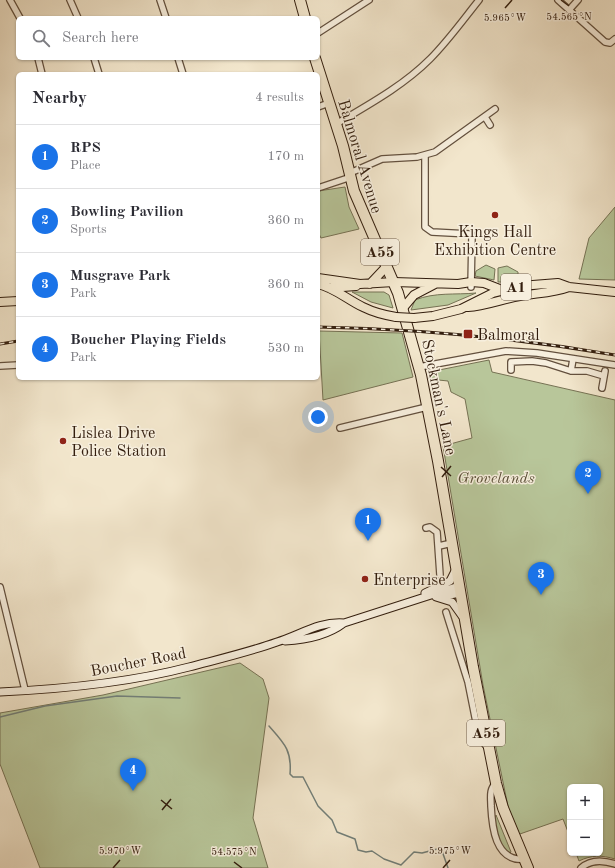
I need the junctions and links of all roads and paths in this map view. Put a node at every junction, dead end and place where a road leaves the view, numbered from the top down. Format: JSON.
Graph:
{"nodes":[{"id":1,"x":10,"y":0,"type":"edge"},
{"id":2,"x":70,"y":0,"type":"edge"},
{"id":3,"x":160,"y":0,"type":"edge"},
{"id":4,"x":300,"y":0,"type":"edge"},
{"id":5,"x":369,"y":0,"type":"edge"},
{"id":6,"x":479,"y":0,"type":"edge"},
{"id":7,"x":558,"y":0,"type":"edge"},
{"id":8,"x":578,"y":0,"type":"edge"},
{"id":9,"x":569,"y":10,"type":"junction"},
{"id":10,"x":19,"y":16,"type":"edge"},
{"id":11,"x":77,"y":16,"type":"edge"},
{"id":12,"x":165,"y":16,"type":"edge"},
{"id":13,"x":304,"y":16,"type":"edge"},
{"id":14,"x":320,"y":32,"type":"edge"},
{"id":15,"x":615,"y":39,"type":"edge"},
{"id":16,"x":38,"y":60,"type":"edge"},
{"id":17,"x":95,"y":60,"type":"edge"},
{"id":18,"x":179,"y":60,"type":"edge"},
{"id":19,"x":316,"y":60,"type":"edge"},
{"id":20,"x":42,"y":72,"type":"edge"},
{"id":21,"x":98,"y":72,"type":"edge"},
{"id":22,"x":182,"y":72,"type":"edge"},
{"id":23,"x":319,"y":72,"type":"edge"},
{"id":24,"x":320,"y":74,"type":"edge"},
{"id":25,"x":329,"y":103,"type":"junction"},
{"id":26,"x":320,"y":106,"type":"edge"},
{"id":27,"x":495,"y":109,"type":"dead end"},
{"id":28,"x":485,"y":117,"type":"junction"},
{"id":29,"x":336,"y":124,"type":"junction"},
{"id":30,"x":490,"y":125,"type":"dead end"},
{"id":31,"x":425,"y":155,"type":"junction"},
{"id":32,"x":350,"y":175,"type":"junction"},
{"id":33,"x":320,"y":187,"type":"edge"},
{"id":34,"x":387,"y":266,"type":"junction"},
{"id":35,"x":320,"y":278,"type":"edge"},
{"id":36,"x":394,"y":282,"type":"junction"},
{"id":37,"x":436,"y":283,"type":"junction"},
{"id":38,"x":360,"y":284,"type":"junction"},
{"id":39,"x":370,"y":284,"type":"junction"},
{"id":40,"x":471,"y":284,"type":"junction"},
{"id":41,"x":320,"y":285,"type":"edge"},
{"id":42,"x":569,"y":287,"type":"junction"},
{"id":43,"x":329,"y":288,"type":"junction"},
{"id":44,"x":502,"y":290,"type":"junction"},
{"id":45,"x":615,"y":292,"type":"edge"},
{"id":46,"x":492,"y":293,"type":"junction"},
{"id":47,"x":519,"y":296,"type":"junction"},
{"id":48,"x":16,"y":301,"type":"edge"},
{"id":49,"x":0,"y":302,"type":"edge"},
{"id":50,"x":467,"y":307,"type":"junction"},
{"id":51,"x":403,"y":308,"type":"junction"},
{"id":52,"x":573,"y":359,"type":"junction"},
{"id":53,"x":16,"y":365,"type":"edge"},
{"id":54,"x":615,"y":365,"type":"edge"},
{"id":55,"x":0,"y":366,"type":"edge"},
{"id":56,"x":419,"y":367,"type":"junction"},
{"id":57,"x":511,"y":370,"type":"dead end"},
{"id":58,"x":571,"y":371,"type":"junction"},
{"id":59,"x":602,"y":388,"type":"dead end"},
{"id":60,"x":427,"y":406,"type":"junction"},
{"id":61,"x":340,"y":428,"type":"dead end"},
{"id":62,"x":426,"y":528,"type":"dead end"},
{"id":63,"x":452,"y":543,"type":"junction"},
{"id":64,"x":439,"y":546,"type":"junction"},
{"id":65,"x":456,"y":569,"type":"junction"},
{"id":66,"x":440,"y":575,"type":"dead end"},
{"id":67,"x":0,"y":587,"type":"edge"},
{"id":68,"x":459,"y":590,"type":"junction"},
{"id":69,"x":436,"y":597,"type":"junction"},
{"id":70,"x":425,"y":598,"type":"junction"},
{"id":71,"x":409,"y":602,"type":"junction"},
{"id":72,"x":446,"y":612,"type":"dead end"},
{"id":73,"x":465,"y":622,"type":"junction"},
{"id":74,"x":468,"y":667,"type":"junction"},
{"id":75,"x":25,"y":690,"type":"junction"},
{"id":76,"x":0,"y":692,"type":"edge"},
{"id":77,"x":496,"y":782,"type":"junction"},
{"id":78,"x":502,"y":808,"type":"junction"},
{"id":79,"x":491,"y":813,"type":"junction"},
{"id":80,"x":526,"y":864,"type":"edge"},
{"id":81,"x":615,"y":864,"type":"edge"},
{"id":82,"x":581,"y":868,"type":"edge"}],
"edges":[{"from":1,"to":10,"type":"street"},
{"from":2,"to":11,"type":"street"},
{"from":3,"to":12,"type":"street"},
{"from":4,"to":13,"type":"highway"},
{"from":5,"to":14,"type":"street"},
{"from":6,"to":29,"type":"street"},
{"from":7,"to":9,"type":"street"},
{"from":8,"to":9,"type":"street"},
{"from":9,"to":15,"type":"street"},
{"from":16,"to":20,"type":"street"},
{"from":17,"to":21,"type":"street"},
{"from":18,"to":22,"type":"street"},
{"from":19,"to":23,"type":"highway","name":"Balmoral Avenue","number":"A55"},
{"from":24,"to":25,"type":"highway","name":"Balmoral Avenue","number":"A55"},
{"from":25,"to":26,"type":"street"},
{"from":25,"to":29,"type":"highway","name":"Balmoral Avenue","number":"A55"},
{"from":27,"to":28,"type":"street"},
{"from":28,"to":30,"type":"street"},
{"from":28,"to":31,"type":"street"},
{"from":29,"to":32,"type":"highway","name":"Balmoral Avenue","number":"A55"},
{"from":31,"to":32,"type":"street"},
{"from":31,"to":40,"type":"street"},
{"from":32,"to":33,"type":"street"},
{"from":32,"to":34,"type":"highway","name":"Balmoral Avenue","number":"A55"},
{"from":34,"to":36,"type":"highway","name":"Balmoral Avenue","number":"A55"},
{"from":34,"to":39,"type":"main road"},
{"from":35,"to":38,"type":"main road","number":"A1"},
{"from":36,"to":37,"type":"main road","number":"A1"},
{"from":36,"to":39,"type":"main road","number":"A1"},
{"from":36,"to":51,"type":"highway","name":"Stockman's Lane","number":"A55"},
{"from":37,"to":40,"type":"main road","number":"A1"},
{"from":37,"to":51,"type":"main road"},
{"from":38,"to":39,"type":"main road","number":"A1"},
{"from":38,"to":43,"type":"main road","number":"A1"},
{"from":40,"to":44,"type":"main road","number":"A1"},
{"from":40,"to":46,"type":"main road","number":"A1"},
{"from":41,"to":43,"type":"main road","number":"A1"},
{"from":42,"to":44,"type":"main road","number":"A1"},
{"from":42,"to":45,"type":"main road","number":"A1"},
{"from":42,"to":47,"type":"main road","number":"A1"},
{"from":43,"to":50,"type":"main road","number":"A1","bridge":true},
{"from":44,"to":46,"type":"main road","number":"A1"},
{"from":46,"to":47,"type":"main road","number":"A1"},
{"from":46,"to":50,"type":"main road","number":"A1"},
{"from":47,"to":50,"type":"main road","number":"A1"},
{"from":48,"to":49,"type":"main road"},
{"from":51,"to":56,"type":"highway","name":"Stockman's Lane","number":"A55"},
{"from":52,"to":54,"type":"street"},
{"from":52,"to":56,"type":"street"},
{"from":52,"to":58,"type":"street"},
{"from":53,"to":55,"type":"street"},
{"from":56,"to":60,"type":"highway","name":"Stockman's Lane","number":"A55"},
{"from":57,"to":58,"type":"street"},
{"from":58,"to":59,"type":"street"},
{"from":60,"to":61,"type":"street"},
{"from":60,"to":63,"type":"highway","name":"Stockman's Lane","number":"A55"},
{"from":62,"to":64,"type":"street"},
{"from":63,"to":64,"type":"street"},
{"from":63,"to":65,"type":"highway","name":"Stockman's Lane","number":"A55"},
{"from":64,"to":66,"type":"street"},
{"from":65,"to":68,"type":"highway","name":"Stockman's Lane","number":"A55"},
{"from":65,"to":71,"type":"street"},
{"from":67,"to":75,"type":"street"},
{"from":68,"to":69,"type":"street","name":"Boucher Road"},
{"from":68,"to":70,"type":"street","name":"Boucher Road"},
{"from":68,"to":73,"type":"highway","name":"Stockman's Lane","number":"A55"},
{"from":69,"to":70,"type":"street","name":"Boucher Road"},
{"from":69,"to":73,"type":"street"},
{"from":70,"to":71,"type":"street","name":"Boucher Road"},
{"from":71,"to":75,"type":"street","name":"Boucher Road"},
{"from":72,"to":74,"type":"street","name":"Stockman's Lane"},
{"from":73,"to":74,"type":"highway","name":"Stockman's Lane","number":"A55"},
{"from":74,"to":77,"type":"highway","name":"Stockman's Lane","number":"A55"},
{"from":75,"to":76,"type":"street","name":"Boucher Road"},
{"from":77,"to":78,"type":"highway","name":"Stockman's Lane","number":"A55"},
{"from":77,"to":79,"type":"street","name":"Stockman's Lane"},
{"from":78,"to":79,"type":"street"},
{"from":78,"to":80,"type":"highway","name":"Stockman's Lane","number":"A55"},
{"from":79,"to":80,"type":"street","name":"Stockman's Lane"},
{"from":81,"to":82,"type":"street"}]}
